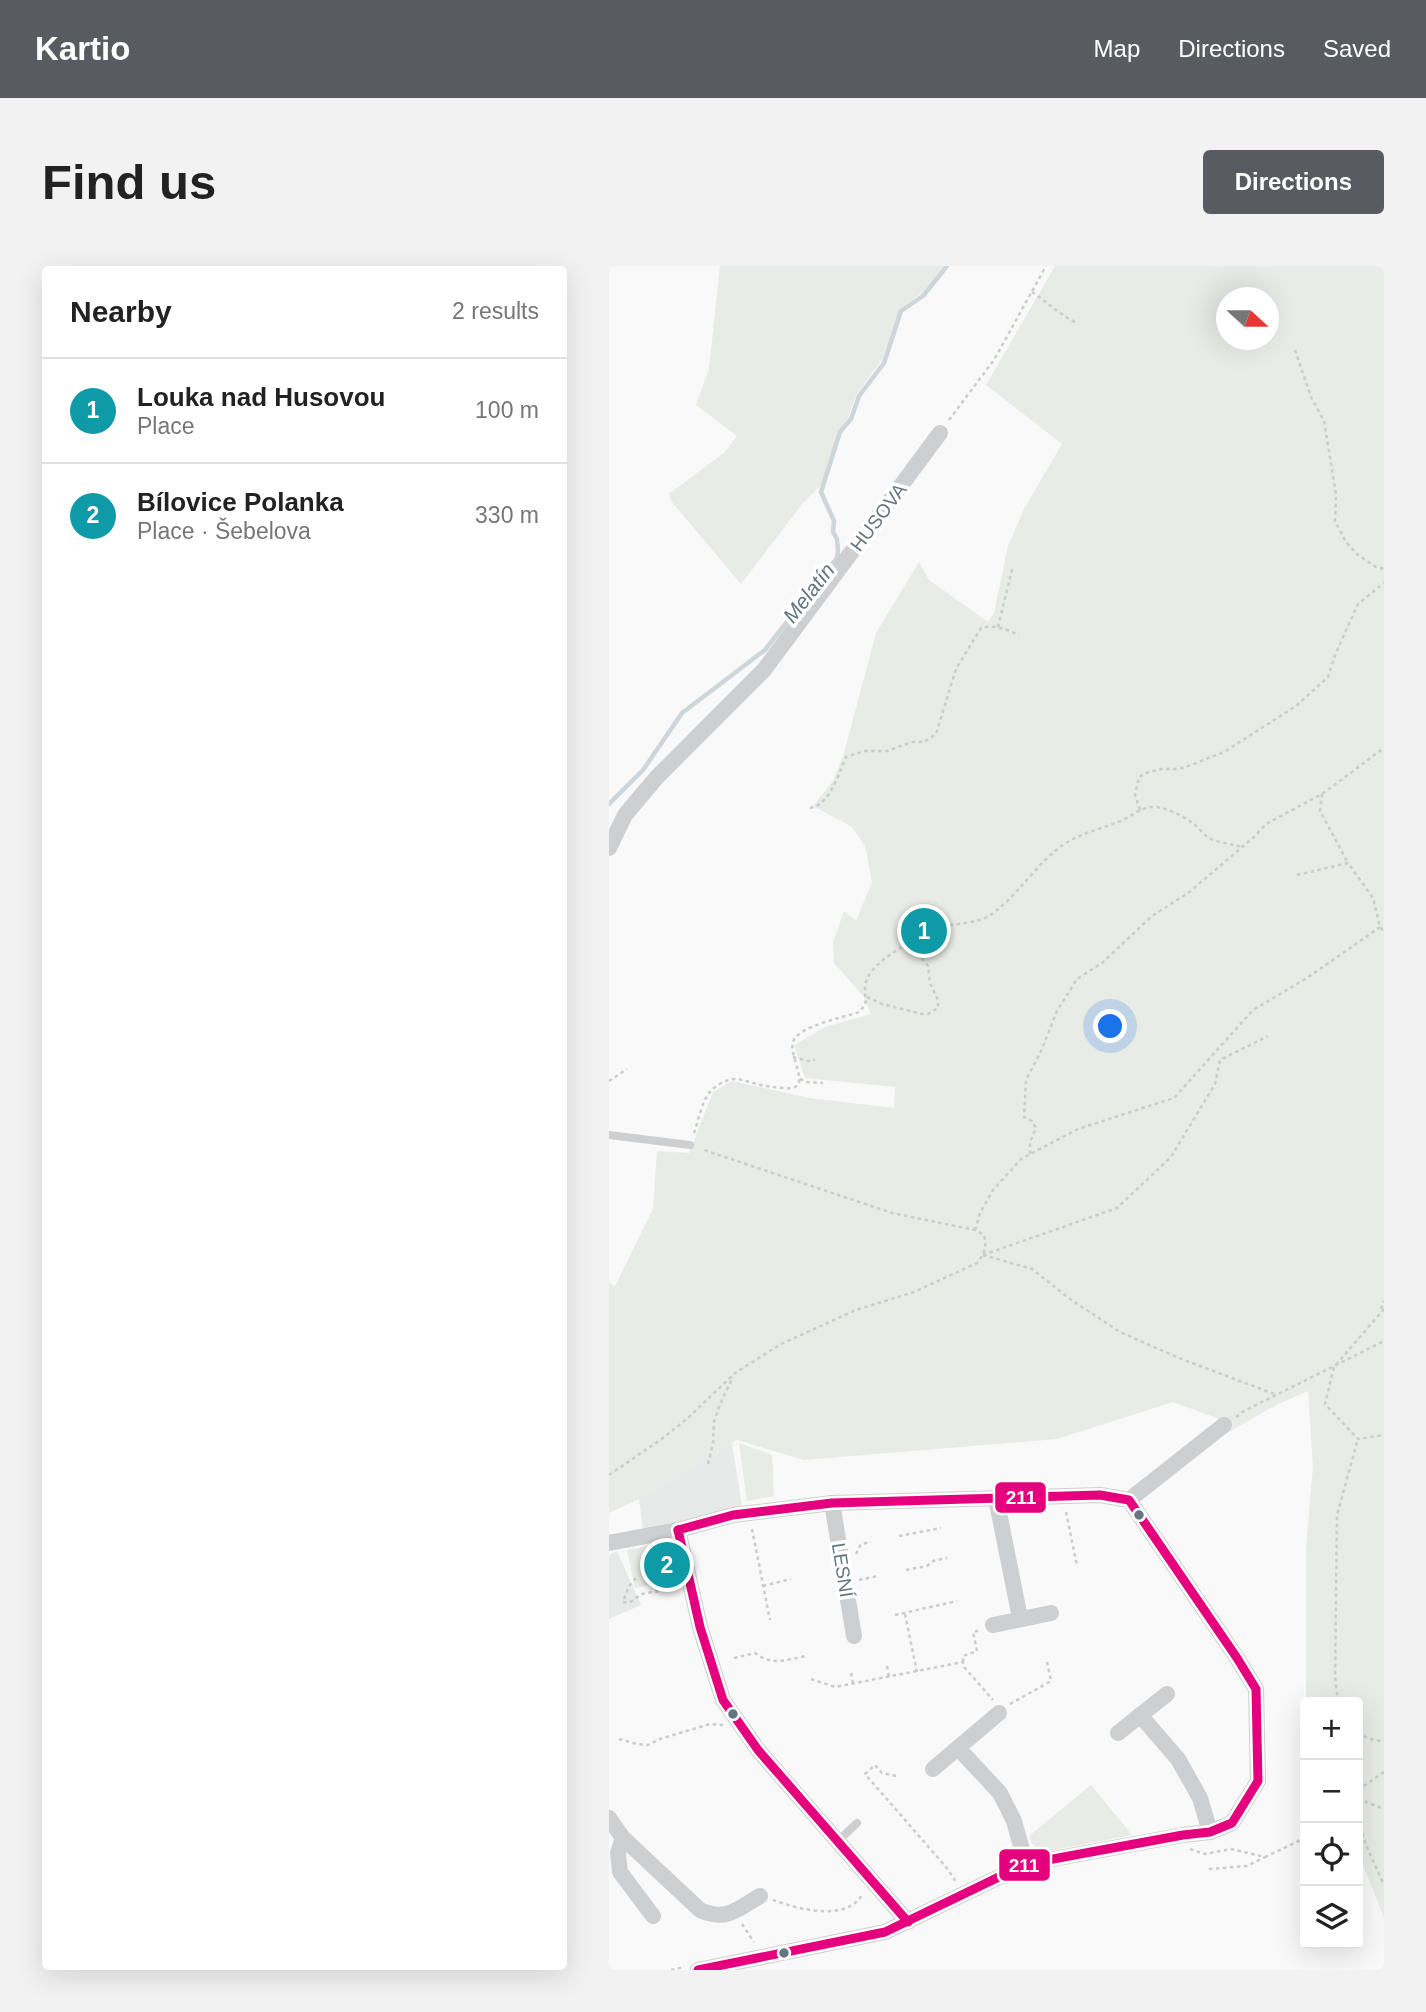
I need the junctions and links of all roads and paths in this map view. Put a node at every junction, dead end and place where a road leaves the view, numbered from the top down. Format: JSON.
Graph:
{"nodes":[{"id":1,"x":1046,"y":266,"type":"edge"},
{"id":2,"x":1032,"y":292,"type":"junction"},
{"id":3,"x":1077,"y":323,"type":"dead end"},
{"id":4,"x":1295,"y":350,"type":"dead end"},
{"id":5,"x":940,"y":433,"type":"joint"},
{"id":6,"x":1013,"y":566,"type":"dead end"},
{"id":7,"x":1384,"y":569,"type":"edge"},
{"id":8,"x":1384,"y":583,"type":"edge"},
{"id":9,"x":998,"y":627,"type":"junction"},
{"id":10,"x":1019,"y":635,"type":"dead end"},
{"id":11,"x":1384,"y":748,"type":"edge"},
{"id":12,"x":1322,"y":794,"type":"junction"},
{"id":13,"x":810,"y":808,"type":"dead end"},
{"id":14,"x":1140,"y":810,"type":"junction"},
{"id":15,"x":609,"y":845,"type":"edge"},
{"id":16,"x":1242,"y":847,"type":"junction"},
{"id":17,"x":1348,"y":863,"type":"junction"},
{"id":18,"x":1297,"y":875,"type":"dead end"},
{"id":19,"x":936,"y":902,"type":"dead end"},
{"id":20,"x":1380,"y":927,"type":"junction"},
{"id":21,"x":1384,"y":932,"type":"edge"},
{"id":22,"x":906,"y":945,"type":"junction"},
{"id":23,"x":867,"y":997,"type":"junction"},
{"id":24,"x":1268,"y":1035,"type":"dead end"},
{"id":25,"x":793,"y":1057,"type":"junction"},
{"id":26,"x":815,"y":1060,"type":"dead end"},
{"id":27,"x":627,"y":1069,"type":"dead end"},
{"id":28,"x":800,"y":1079,"type":"junction"},
{"id":29,"x":609,"y":1081,"type":"edge"},
{"id":30,"x":823,"y":1083,"type":"dead end"},
{"id":31,"x":609,"y":1135,"type":"edge"},
{"id":32,"x":690,"y":1145,"type":"junction"},
{"id":33,"x":1030,"y":1154,"type":"junction"},
{"id":34,"x":975,"y":1230,"type":"junction"},
{"id":35,"x":983,"y":1255,"type":"junction"},
{"id":36,"x":1384,"y":1301,"type":"edge"},
{"id":37,"x":1384,"y":1309,"type":"edge"},
{"id":38,"x":1380,"y":1312,"type":"junction"},
{"id":39,"x":1384,"y":1341,"type":"edge"},
{"id":40,"x":1334,"y":1367,"type":"junction"},
{"id":41,"x":735,"y":1373,"type":"junction"},
{"id":42,"x":1277,"y":1395,"type":"junction"},
{"id":43,"x":1224,"y":1425,"type":"joint"},
{"id":44,"x":1384,"y":1435,"type":"edge"},
{"id":45,"x":1357,"y":1439,"type":"junction"},
{"id":46,"x":708,"y":1464,"type":"dead end"},
{"id":47,"x":609,"y":1475,"type":"edge"},
{"id":48,"x":996,"y":1498,"type":"junction"},
{"id":49,"x":1129,"y":1500,"type":"junction"},
{"id":50,"x":1065,"y":1502,"type":"dead end"},
{"id":51,"x":832,"y":1503,"type":"junction"},
{"id":52,"x":751,"y":1522,"type":"dead end"},
{"id":53,"x":941,"y":1528,"type":"dead end"},
{"id":54,"x":678,"y":1530,"type":"junction"},
{"id":55,"x":899,"y":1536,"type":"dead end"},
{"id":56,"x":871,"y":1542,"type":"dead end"},
{"id":57,"x":609,"y":1543,"type":"edge"},
{"id":58,"x":854,"y":1557,"type":"dead end"},
{"id":59,"x":947,"y":1558,"type":"dead end"},
{"id":60,"x":1077,"y":1566,"type":"dead end"},
{"id":61,"x":906,"y":1570,"type":"dead end"},
{"id":62,"x":878,"y":1576,"type":"dead end"},
{"id":63,"x":636,"y":1578,"type":"dead end"},
{"id":64,"x":792,"y":1579,"type":"dead end"},
{"id":65,"x":852,"y":1581,"type":"dead end"},
{"id":66,"x":682,"y":1586,"type":"dead end"},
{"id":67,"x":763,"y":1586,"type":"junction"},
{"id":68,"x":957,"y":1601,"type":"dead end"},
{"id":69,"x":905,"y":1613,"type":"junction"},
{"id":70,"x":1051,"y":1613,"type":"dead end"},
{"id":71,"x":895,"y":1615,"type":"dead end"},
{"id":72,"x":1020,"y":1618,"type":"junction"},
{"id":73,"x":770,"y":1620,"type":"dead end"},
{"id":74,"x":993,"y":1625,"type":"joint"},
{"id":75,"x":854,"y":1636,"type":"dead end"},
{"id":76,"x":806,"y":1656,"type":"dead end"},
{"id":77,"x":734,"y":1658,"type":"dead end"},
{"id":78,"x":963,"y":1662,"type":"junction"},
{"id":79,"x":1047,"y":1662,"type":"dead end"},
{"id":80,"x":887,"y":1666,"type":"dead end"},
{"id":81,"x":917,"y":1672,"type":"junction"},
{"id":82,"x":851,"y":1673,"type":"dead end"},
{"id":83,"x":889,"y":1676,"type":"junction"},
{"id":84,"x":811,"y":1679,"type":"dead end"},
{"id":85,"x":853,"y":1683,"type":"junction"},
{"id":86,"x":1167,"y":1694,"type":"dead end"},
{"id":87,"x":1337,"y":1697,"type":"edge"},
{"id":88,"x":1000,"y":1712,"type":"junction"},
{"id":89,"x":1140,"y":1715,"type":"junction"},
{"id":90,"x":723,"y":1725,"type":"dead end"},
{"id":91,"x":1118,"y":1733,"type":"dead end"},
{"id":92,"x":1363,"y":1735,"type":"edge"},
{"id":93,"x":619,"y":1739,"type":"dead end"},
{"id":94,"x":1384,"y":1742,"type":"edge"},
{"id":95,"x":958,"y":1748,"type":"junction"},
{"id":96,"x":933,"y":1769,"type":"dead end"},
{"id":97,"x":1384,"y":1772,"type":"edge"},
{"id":98,"x":896,"y":1776,"type":"dead end"},
{"id":99,"x":1363,"y":1787,"type":"edge"},
{"id":100,"x":1363,"y":1801,"type":"edge"},
{"id":101,"x":1384,"y":1809,"type":"edge"},
{"id":102,"x":609,"y":1818,"type":"edge"},
{"id":103,"x":857,"y":1823,"type":"dead end"},
{"id":104,"x":1359,"y":1823,"type":"edge"},
{"id":105,"x":1210,"y":1832,"type":"junction"},
{"id":106,"x":1183,"y":1835,"type":"junction"},
{"id":107,"x":623,"y":1838,"type":"junction"},
{"id":108,"x":1300,"y":1839,"type":"edge"},
{"id":109,"x":838,"y":1841,"type":"junction"},
{"id":110,"x":1265,"y":1857,"type":"junction"},
{"id":111,"x":1026,"y":1864,"type":"junction"},
{"id":112,"x":946,"y":1867,"type":"dead end"},
{"id":113,"x":1209,"y":1869,"type":"dead end"},
{"id":114,"x":1384,"y":1885,"type":"edge"},
{"id":115,"x":863,"y":1892,"type":"dead end"},
{"id":116,"x":760,"y":1896,"type":"joint"},
{"id":117,"x":653,"y":1916,"type":"dead end"},
{"id":118,"x":740,"y":1921,"type":"dead end"},
{"id":119,"x":908,"y":1922,"type":"junction"},
{"id":120,"x":760,"y":1951,"type":"dead end"},
{"id":121,"x":698,"y":1970,"type":"edge"}],
"edges":[{"from":1,"to":2,"type":"path"},
{"from":2,"to":3,"type":"path"},
{"from":2,"to":5,"type":"path"},
{"from":4,"to":7,"type":"path"},
{"from":5,"to":15,"type":"street","name":"HUSOVA"},
{"from":6,"to":9,"type":"path"},
{"from":8,"to":14,"type":"path"},
{"from":9,"to":10,"type":"path"},
{"from":9,"to":13,"type":"path"},
{"from":11,"to":12,"type":"path"},
{"from":12,"to":16,"type":"path"},
{"from":12,"to":17,"type":"path"},
{"from":14,"to":16,"type":"path"},
{"from":14,"to":22,"type":"path"},
{"from":16,"to":33,"type":"path"},
{"from":17,"to":18,"type":"path"},
{"from":17,"to":20,"type":"path"},
{"from":19,"to":22,"type":"path"},
{"from":20,"to":21,"type":"path"},
{"from":20,"to":33,"type":"path"},
{"from":22,"to":23,"type":"path"},
{"from":22,"to":23,"type":"path"},
{"from":23,"to":25,"type":"path"},
{"from":24,"to":35,"type":"path"},
{"from":25,"to":26,"type":"path"},
{"from":25,"to":28,"type":"path"},
{"from":27,"to":29,"type":"path"},
{"from":28,"to":30,"type":"path"},
{"from":28,"to":32,"type":"path"},
{"from":31,"to":32,"type":"lane"},
{"from":32,"to":34,"type":"path"},
{"from":33,"to":34,"type":"path"},
{"from":34,"to":35,"type":"path"},
{"from":35,"to":41,"type":"path"},
{"from":35,"to":42,"type":"path"},
{"from":36,"to":38,"type":"path"},
{"from":37,"to":38,"type":"path"},
{"from":38,"to":40,"type":"path"},
{"from":39,"to":40,"type":"path"},
{"from":40,"to":42,"type":"path"},
{"from":40,"to":45,"type":"path"},
{"from":41,"to":46,"type":"path"},
{"from":41,"to":47,"type":"path"},
{"from":42,"to":43,"type":"path"},
{"from":43,"to":49,"type":"street"},
{"from":44,"to":45,"type":"path"},
{"from":45,"to":87,"type":"path"},
{"from":48,"to":49,"type":"street"},
{"from":48,"to":51,"type":"street"},
{"from":48,"to":72,"type":"street"},
{"from":49,"to":105,"type":"street"},
{"from":50,"to":60,"type":"path"},
{"from":51,"to":54,"type":"street"},
{"from":51,"to":75,"type":"street","name":"LESNÍ"},
{"from":52,"to":67,"type":"path"},
{"from":53,"to":55,"type":"path"},
{"from":54,"to":57,"type":"street"},
{"from":54,"to":109,"type":"street"},
{"from":56,"to":58,"type":"path"},
{"from":59,"to":61,"type":"path"},
{"from":62,"to":65,"type":"path"},
{"from":63,"to":66,"type":"path"},
{"from":64,"to":67,"type":"path"},
{"from":67,"to":73,"type":"path"},
{"from":68,"to":69,"type":"path"},
{"from":69,"to":71,"type":"path"},
{"from":69,"to":81,"type":"path"},
{"from":70,"to":72,"type":"street"},
{"from":72,"to":74,"type":"street"},
{"from":74,"to":78,"type":"path"},
{"from":76,"to":77,"type":"path"},
{"from":78,"to":81,"type":"path"},
{"from":78,"to":88,"type":"path"},
{"from":79,"to":88,"type":"path"},
{"from":80,"to":83,"type":"path"},
{"from":81,"to":83,"type":"path"},
{"from":82,"to":85,"type":"path"},
{"from":83,"to":85,"type":"path"},
{"from":84,"to":85,"type":"path"},
{"from":86,"to":89,"type":"street"},
{"from":88,"to":95,"type":"street"},
{"from":89,"to":91,"type":"street"},
{"from":89,"to":105,"type":"street"},
{"from":90,"to":93,"type":"path"},
{"from":92,"to":94,"type":"path"},
{"from":95,"to":96,"type":"street"},
{"from":95,"to":111,"type":"street"},
{"from":97,"to":99,"type":"path"},
{"from":98,"to":112,"type":"path"},
{"from":100,"to":101,"type":"path"},
{"from":102,"to":107,"type":"street"},
{"from":103,"to":109,"type":"lane"},
{"from":104,"to":114,"type":"path"},
{"from":105,"to":106,"type":"street"},
{"from":106,"to":110,"type":"path"},
{"from":106,"to":111,"type":"street"},
{"from":107,"to":116,"type":"street"},
{"from":107,"to":117,"type":"street"},
{"from":108,"to":110,"type":"path"},
{"from":109,"to":119,"type":"street"},
{"from":110,"to":113,"type":"path"},
{"from":111,"to":119,"type":"street"},
{"from":115,"to":116,"type":"path"},
{"from":118,"to":120,"type":"path"},
{"from":119,"to":121,"type":"street"}]}
